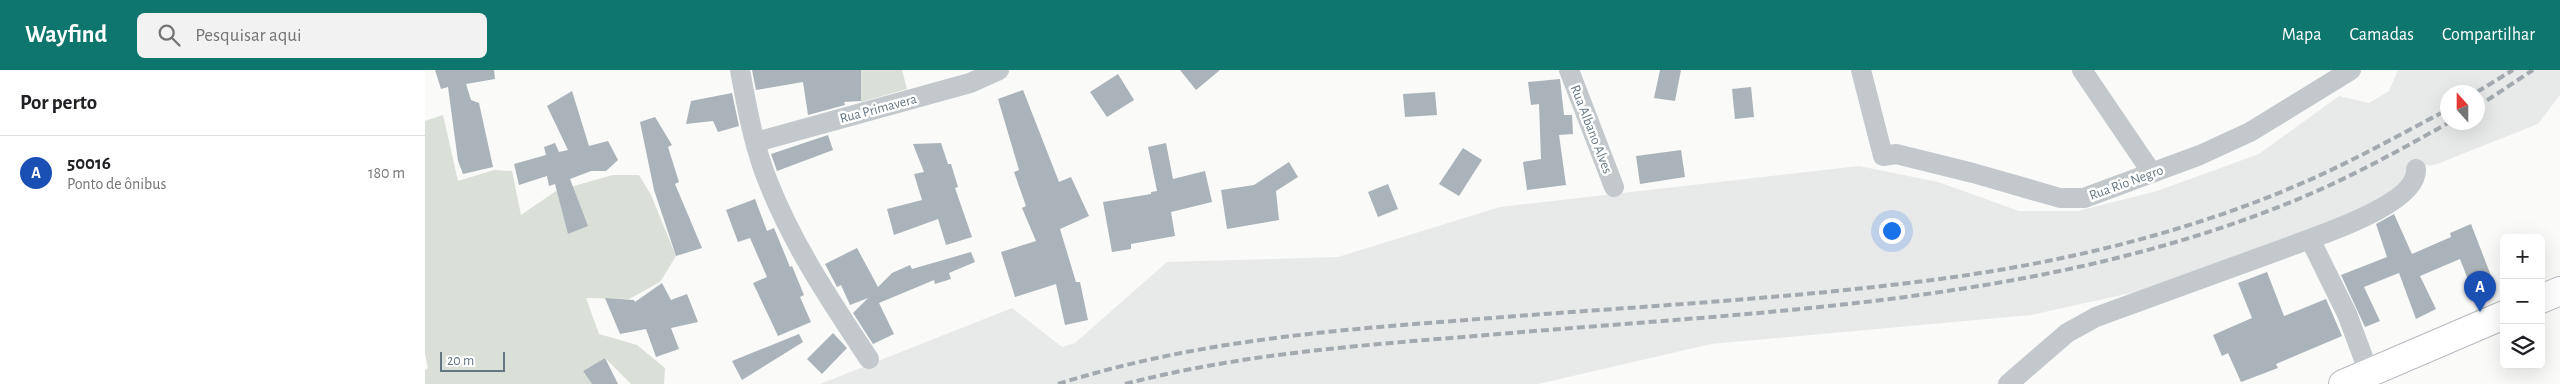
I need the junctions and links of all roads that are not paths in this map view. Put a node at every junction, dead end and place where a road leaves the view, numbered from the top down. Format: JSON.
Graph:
{"nodes":[{"id":1,"x":740,"y":70,"type":"edge"},
{"id":2,"x":999,"y":70,"type":"edge"},
{"id":3,"x":1569,"y":70,"type":"edge"},
{"id":4,"x":1861,"y":70,"type":"edge"},
{"id":5,"x":2082,"y":70,"type":"edge"},
{"id":6,"x":2351,"y":70,"type":"edge"},
{"id":7,"x":2321,"y":78,"type":"edge"},
{"id":8,"x":756,"y":142,"type":"junction"},
{"id":9,"x":2416,"y":169,"type":"dead end"},
{"id":10,"x":2152,"y":173,"type":"junction"},
{"id":11,"x":1614,"y":187,"type":"dead end"},
{"id":12,"x":2310,"y":239,"type":"junction"},
{"id":13,"x":2560,"y":291,"type":"edge"},
{"id":14,"x":2545,"y":297,"type":"edge"},
{"id":15,"x":2500,"y":317,"type":"edge"},
{"id":16,"x":869,"y":359,"type":"dead end"},
{"id":17,"x":2369,"y":373,"type":"junction"},
{"id":18,"x":2008,"y":384,"type":"edge"},
{"id":19,"x":2343,"y":384,"type":"edge"}],
"edges":[{"from":1,"to":8,"type":"street"},
{"from":2,"to":8,"type":"street","name":"Rua Primavera"},
{"from":3,"to":11,"type":"street","name":"Rua Albano Alves"},
{"from":4,"to":10,"type":"street","name":"Rua Rio Negro"},
{"from":5,"to":10,"type":"street"},
{"from":6,"to":7,"type":"street","name":"Rua Rio Negro"},
{"from":7,"to":10,"type":"street","name":"Rua Rio Negro"},
{"from":8,"to":16,"type":"street"},
{"from":9,"to":12,"type":"street"},
{"from":12,"to":17,"type":"street"},
{"from":12,"to":18,"type":"street"},
{"from":13,"to":14,"type":"main road"},
{"from":15,"to":17,"type":"main road"},
{"from":17,"to":19,"type":"main road"}]}
